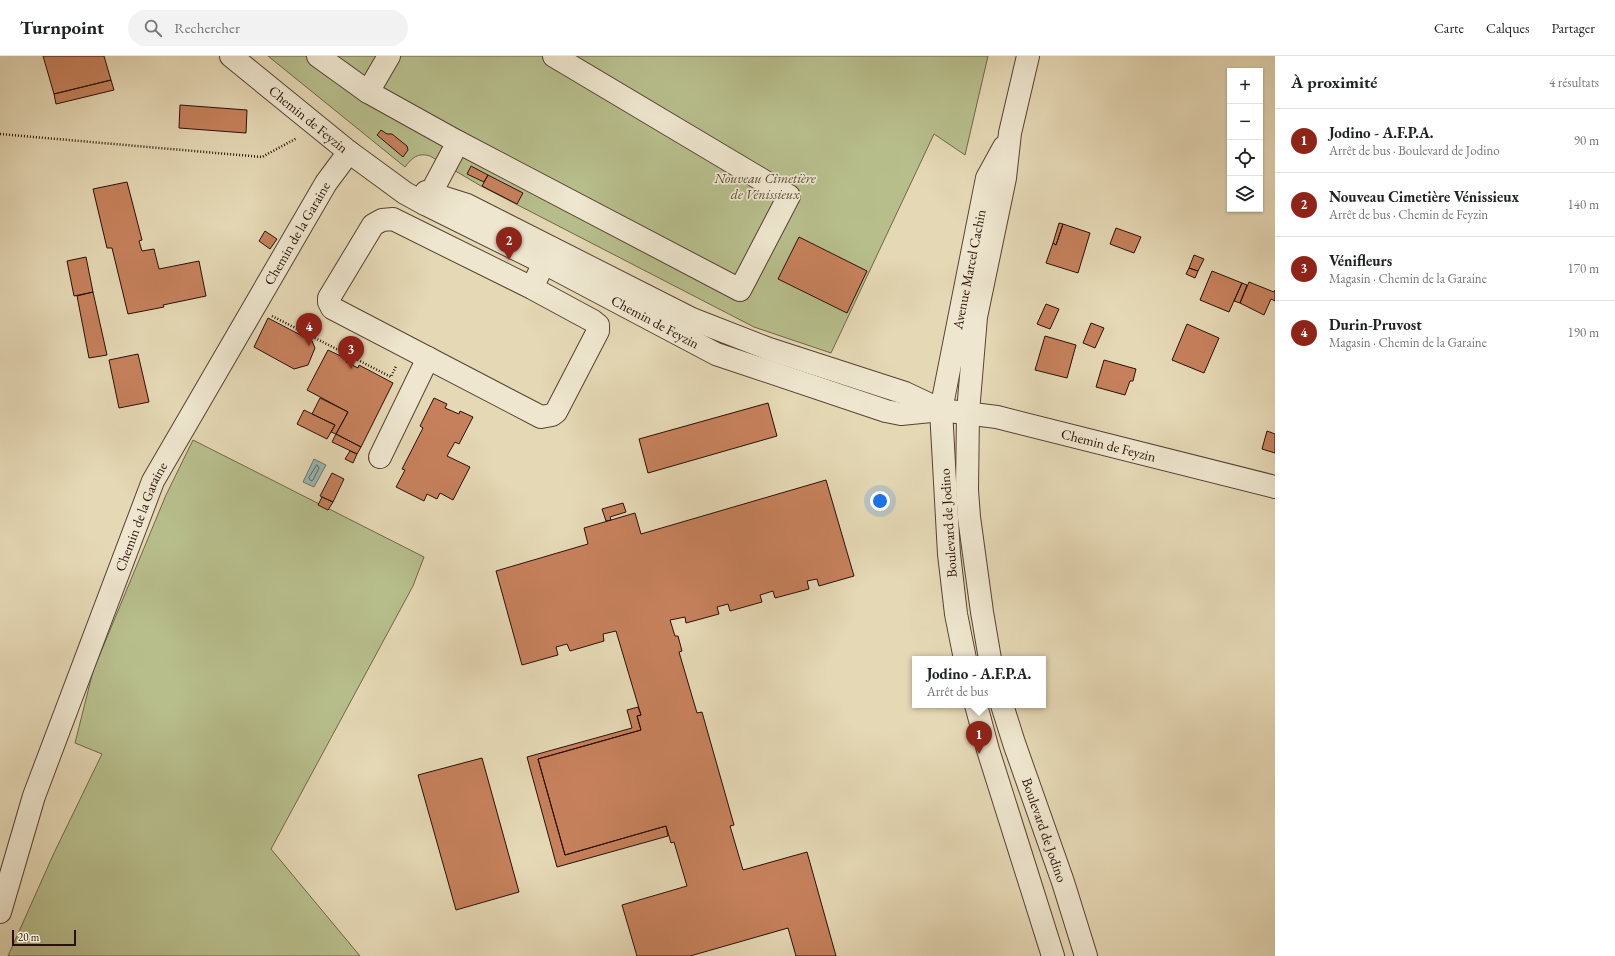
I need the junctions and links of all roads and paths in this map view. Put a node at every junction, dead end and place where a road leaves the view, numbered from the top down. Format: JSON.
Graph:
{"nodes":[{"id":1,"x":232,"y":56,"type":"edge"},
{"id":2,"x":318,"y":56,"type":"edge"},
{"id":3,"x":389,"y":56,"type":"edge"},
{"id":4,"x":554,"y":56,"type":"edge"},
{"id":5,"x":1028,"y":56,"type":"edge"},
{"id":6,"x":368,"y":92,"type":"junction"},
{"id":7,"x":317,"y":126,"type":"junction"},
{"id":8,"x":1010,"y":133,"type":"junction"},
{"id":9,"x":0,"y":134,"type":"edge"},
{"id":10,"x":458,"y":142,"type":"junction"},
{"id":11,"x":348,"y":152,"type":"junction"},
{"id":12,"x":428,"y":199,"type":"junction"},
{"id":13,"x":548,"y":255,"type":"junction"},
{"id":14,"x":532,"y":288,"type":"junction"},
{"id":15,"x":314,"y":317,"type":"dead end"},
{"id":16,"x":306,"y":333,"type":"dead end"},
{"id":17,"x":364,"y":342,"type":"dead end"},
{"id":18,"x":428,"y":358,"type":"junction"},
{"id":19,"x":356,"y":359,"type":"dead end"},
{"id":20,"x":399,"y":360,"type":"dead end"},
{"id":21,"x":391,"y":376,"type":"dead end"},
{"id":22,"x":941,"y":410,"type":"junction"},
{"id":23,"x":968,"y":412,"type":"junction"},
{"id":24,"x":380,"y":457,"type":"dead end"},
{"id":25,"x":1275,"y":487,"type":"edge"},
{"id":26,"x":964,"y":656,"type":"edge"},
{"id":27,"x":989,"y":656,"type":"edge"},
{"id":28,"x":977,"y":708,"type":"edge"},
{"id":29,"x":992,"y":708,"type":"edge"},
{"id":30,"x":1003,"y":708,"type":"edge"},
{"id":31,"x":1014,"y":743,"type":"junction"},
{"id":32,"x":0,"y":912,"type":"edge"},
{"id":33,"x":1053,"y":956,"type":"edge"},
{"id":34,"x":1086,"y":956,"type":"edge"}],
"edges":[{"from":1,"to":7,"type":"street","name":"Chemin de Feyzin"},
{"from":2,"to":6,"type":"street"},
{"from":3,"to":6,"type":"street"},
{"from":4,"to":10,"type":"street"},
{"from":5,"to":8,"type":"street","name":"Avenue Marcel Cachin"},
{"from":6,"to":10,"type":"street"},
{"from":7,"to":9,"type":"path"},
{"from":7,"to":11,"type":"street","name":"Chemin de Feyzin"},
{"from":8,"to":22,"type":"street","name":"Avenue Marcel Cachin"},
{"from":8,"to":23,"type":"street","name":"Avenue Marcel Cachin"},
{"from":10,"to":12,"type":"street"},
{"from":11,"to":12,"type":"street","name":"Chemin de Feyzin"},
{"from":11,"to":32,"type":"street","name":"Chemin de la Garaine"},
{"from":12,"to":13,"type":"street","name":"Chemin de Feyzin"},
{"from":13,"to":14,"type":"street"},
{"from":13,"to":22,"type":"street","name":"Chemin de Feyzin"},
{"from":14,"to":18,"type":"street"},
{"from":14,"to":18,"type":"street"},
{"from":15,"to":16,"type":"path"},
{"from":17,"to":19,"type":"path"},
{"from":18,"to":24,"type":"street"},
{"from":20,"to":21,"type":"path"},
{"from":22,"to":23,"type":"street","name":"Chemin de Feyzin"},
{"from":22,"to":26,"type":"street","name":"Boulevard de Jodino"},
{"from":23,"to":25,"type":"street","name":"Chemin de Feyzin"},
{"from":23,"to":27,"type":"street","name":"Boulevard de Jodino"},
{"from":28,"to":33,"type":"street","name":"Boulevard de Jodino"},
{"from":29,"to":31,"type":"street"},
{"from":30,"to":31,"type":"street","name":"Boulevard de Jodino"},
{"from":31,"to":34,"type":"street","name":"Boulevard de Jodino"}]}
